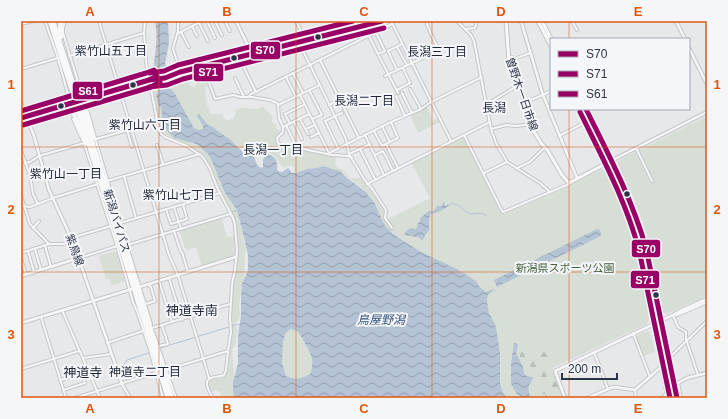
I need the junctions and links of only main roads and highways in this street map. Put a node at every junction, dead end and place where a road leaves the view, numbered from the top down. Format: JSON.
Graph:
{"nodes":[{"id":1,"x":48,"y":21,"type":"edge"},
{"id":2,"x":54,"y":21,"type":"edge"},
{"id":3,"x":61,"y":21,"type":"edge"},
{"id":4,"x":506,"y":21,"type":"edge"},
{"id":5,"x":538,"y":21,"type":"edge"},
{"id":6,"x":542,"y":21,"type":"edge"},
{"id":7,"x":550,"y":38,"type":"edge"},
{"id":8,"x":550,"y":44,"type":"edge"},
{"id":9,"x":67,"y":55,"type":"junction"},
{"id":10,"x":76,"y":96,"type":"junction"},
{"id":11,"x":83,"y":99,"type":"road end"},
{"id":12,"x":70,"y":103,"type":"road end"},
{"id":13,"x":81,"y":107,"type":"junction"},
{"id":14,"x":582,"y":110,"type":"edge"},
{"id":15,"x":586,"y":110,"type":"edge"},
{"id":16,"x":610,"y":161,"type":"junction"},
{"id":17,"x":99,"y":170,"type":"junction"},
{"id":18,"x":659,"y":310,"type":"junction"},
{"id":19,"x":661,"y":320,"type":"junction"},
{"id":20,"x":654,"y":324,"type":"junction"},
{"id":21,"x":656,"y":334,"type":"junction"},
{"id":22,"x":167,"y":398,"type":"edge"},
{"id":23,"x":174,"y":398,"type":"edge"},
{"id":24,"x":668,"y":398,"type":"edge"},
{"id":25,"x":677,"y":398,"type":"edge"}],
"edges":[{"from":1,"to":10,"type":"highway","name":"新潟バイパス"},
{"from":2,"to":9,"type":"highway","name":"新潟バイパス"},
{"from":3,"to":9,"type":"highway"},
{"from":4,"to":16,"type":"main road","name":"曽野木一日市線"},
{"from":5,"to":8,"type":"main road"},
{"from":6,"to":7,"type":"main road"},
{"from":9,"to":10,"type":"highway","name":"新潟バイパス"},
{"from":10,"to":13,"type":"highway","name":"新潟バイパス","bridge":true},
{"from":11,"to":13,"type":"highway"},
{"from":12,"to":17,"type":"highway"},
{"from":13,"to":17,"type":"highway","name":"新潟バイパス"},
{"from":13,"to":17,"type":"highway"},
{"from":14,"to":16,"type":"main road"},
{"from":15,"to":16,"type":"main road"},
{"from":16,"to":18,"type":"main road"},
{"from":16,"to":20,"type":"main road"},
{"from":17,"to":22,"type":"highway","name":"新潟バイパス"},
{"from":17,"to":23,"type":"highway","name":"新潟バイパス"},
{"from":18,"to":19,"type":"main road"},
{"from":18,"to":20,"type":"main road"},
{"from":19,"to":21,"type":"main road"},
{"from":19,"to":25,"type":"main road"},
{"from":20,"to":21,"type":"main road"},
{"from":21,"to":24,"type":"main road"}]}
